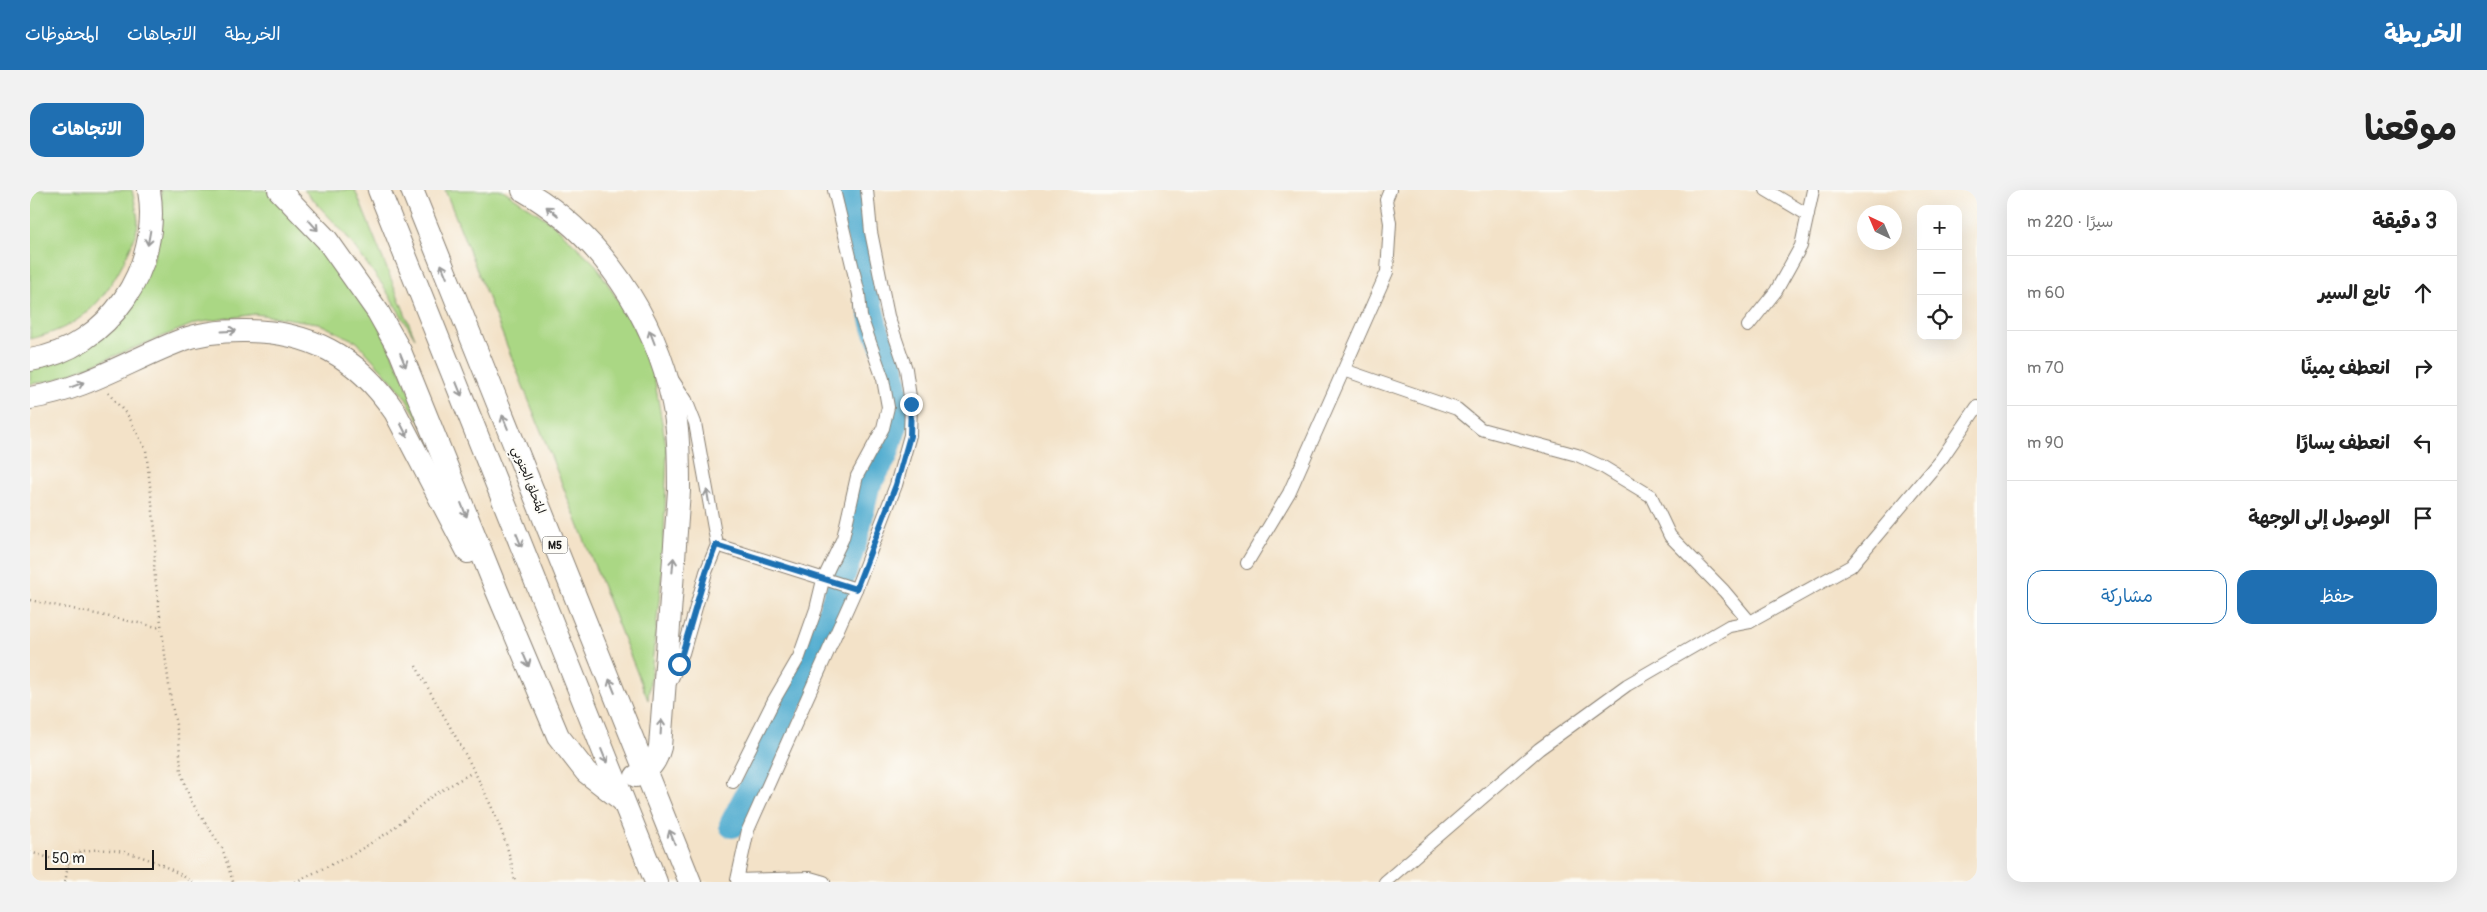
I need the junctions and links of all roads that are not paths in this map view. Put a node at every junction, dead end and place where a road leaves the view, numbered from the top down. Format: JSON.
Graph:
{"nodes":[{"id":1,"x":149,"y":190,"type":"edge"},
{"id":2,"x":279,"y":190,"type":"edge"},
{"id":3,"x":379,"y":190,"type":"edge"},
{"id":4,"x":523,"y":190,"type":"edge"},
{"id":5,"x":834,"y":190,"type":"edge"},
{"id":6,"x":867,"y":190,"type":"edge"},
{"id":7,"x":1390,"y":190,"type":"edge"},
{"id":8,"x":1766,"y":190,"type":"edge"},
{"id":9,"x":1814,"y":190,"type":"edge"},
{"id":10,"x":416,"y":199,"type":"edge"},
{"id":11,"x":1808,"y":215,"type":"junction"},
{"id":12,"x":1748,"y":326,"type":"dead end"},
{"id":13,"x":30,"y":360,"type":"edge"},
{"id":14,"x":664,"y":370,"type":"junction"},
{"id":15,"x":1344,"y":370,"type":"junction"},
{"id":16,"x":30,"y":398,"type":"edge"},
{"id":17,"x":1977,"y":407,"type":"edge"},
{"id":18,"x":716,"y":545,"type":"junction"},
{"id":19,"x":1247,"y":563,"type":"dead end"},
{"id":20,"x":823,"y":580,"type":"junction"},
{"id":21,"x":856,"y":589,"type":"junction"},
{"id":22,"x":497,"y":592,"type":"junction"},
{"id":23,"x":1750,"y":622,"type":"junction"},
{"id":24,"x":663,"y":694,"type":"junction"},
{"id":25,"x":646,"y":772,"type":"junction"},
{"id":26,"x":733,"y":782,"type":"dead end"},
{"id":27,"x":619,"y":792,"type":"junction"},
{"id":28,"x":656,"y":882,"type":"edge"},
{"id":29,"x":690,"y":882,"type":"edge"},
{"id":30,"x":824,"y":882,"type":"edge"},
{"id":31,"x":1385,"y":882,"type":"edge"}],
"edges":[{"from":1,"to":13,"type":"highway","one_way":true},
{"from":2,"to":22,"type":"highway","one_way":true},
{"from":3,"to":27,"type":"highway","number":"M5","one_way":true},
{"from":14,"to":4,"type":"highway","one_way":true},
{"from":5,"to":20,"type":"street"},
{"from":6,"to":21,"type":"street"},
{"from":7,"to":15,"type":"street"},
{"from":8,"to":11,"type":"street"},
{"from":9,"to":11,"type":"street"},
{"from":25,"to":10,"type":"highway","name":"المتحلق الجنوبي","number":"M5","one_way":true},
{"from":11,"to":12,"type":"street"},
{"from":18,"to":14,"type":"street","one_way":true},
{"from":24,"to":14,"type":"highway","one_way":true},
{"from":15,"to":19,"type":"street"},
{"from":15,"to":23,"type":"street"},
{"from":16,"to":22,"type":"highway","one_way":true},
{"from":17,"to":23,"type":"street"},
{"from":18,"to":20,"type":"street"},
{"from":18,"to":24,"type":"street"},
{"from":20,"to":21,"type":"street"},
{"from":20,"to":26,"type":"street"},
{"from":21,"to":30,"type":"street"},
{"from":22,"to":27,"type":"highway","one_way":true},
{"from":23,"to":31,"type":"street"},
{"from":25,"to":24,"type":"highway","one_way":true},
{"from":25,"to":27,"type":"highway"},
{"from":29,"to":25,"type":"highway","name":"المتحلق الجنوبي","number":"M5","one_way":true},
{"from":27,"to":28,"type":"highway","number":"M5"}]}
